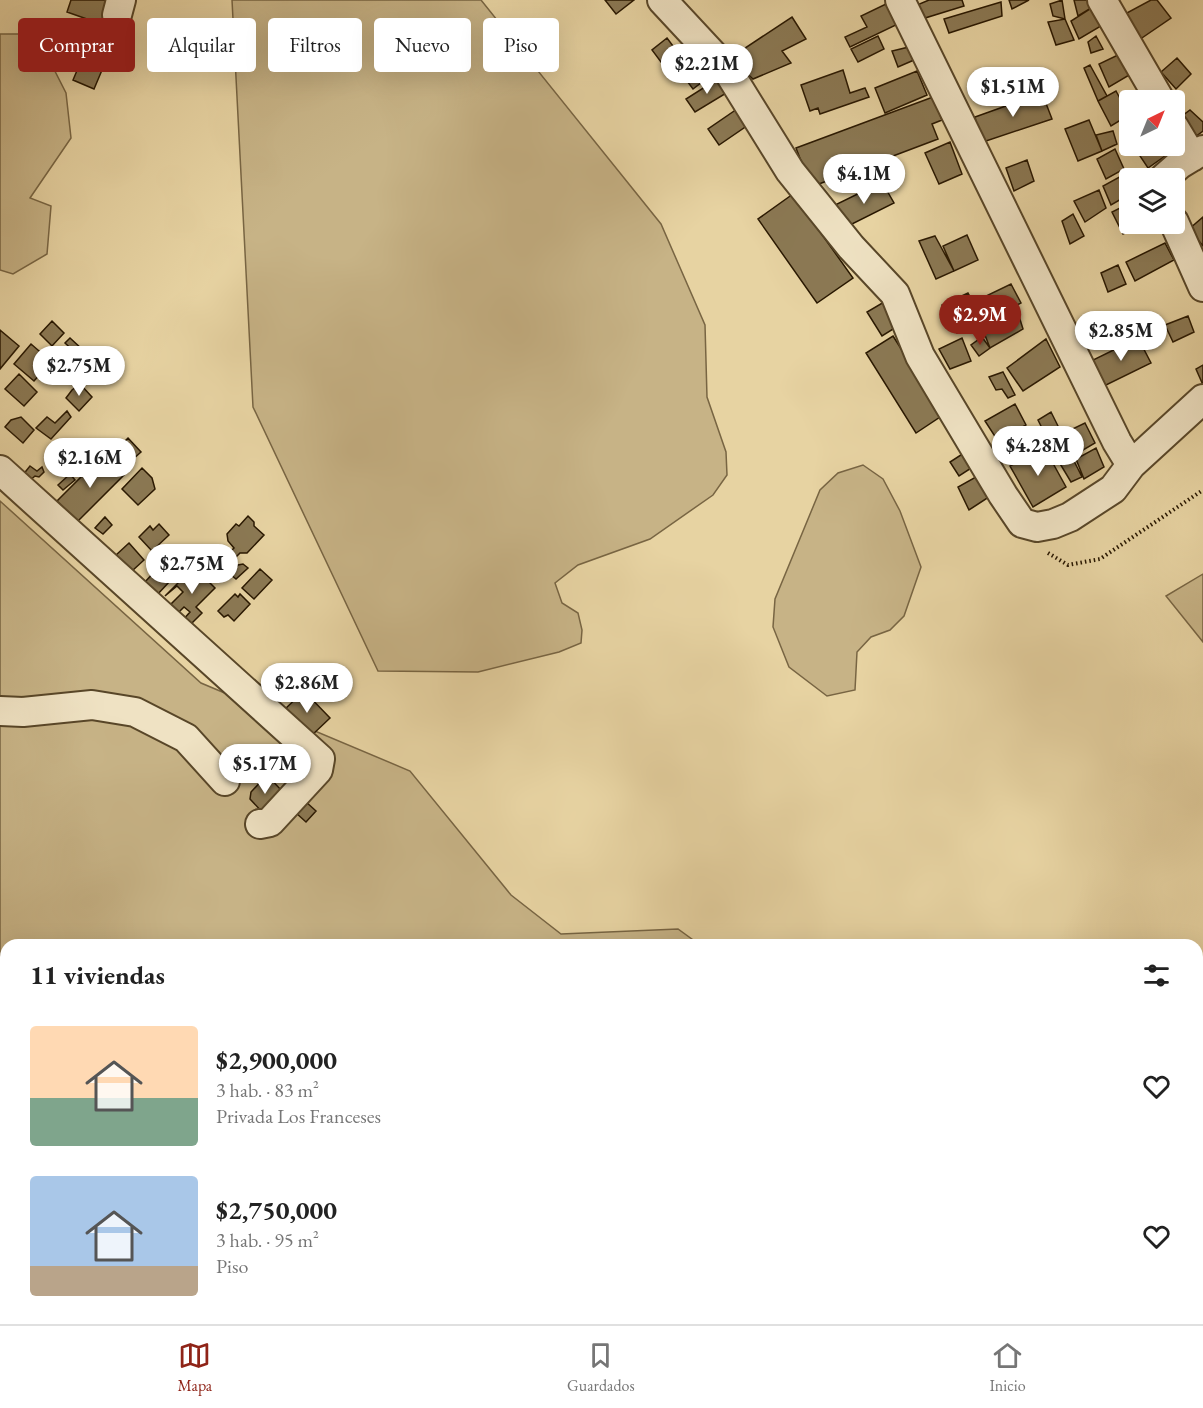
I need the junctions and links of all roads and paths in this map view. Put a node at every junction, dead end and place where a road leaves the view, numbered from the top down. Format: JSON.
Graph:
{"nodes":[{"id":1,"x":662,"y":0,"type":"edge"},
{"id":2,"x":900,"y":0,"type":"edge"},
{"id":3,"x":1102,"y":0,"type":"edge"},
{"id":4,"x":1154,"y":90,"type":"edge"},
{"id":5,"x":1185,"y":139,"type":"edge"},
{"id":6,"x":1197,"y":153,"type":"edge"},
{"id":7,"x":1177,"y":168,"type":"edge"},
{"id":8,"x":1179,"y":234,"type":"edge"},
{"id":9,"x":1203,"y":287,"type":"edge"},
{"id":10,"x":1203,"y":399,"type":"edge"},
{"id":11,"x":1131,"y":465,"type":"junction"},
{"id":12,"x":0,"y":470,"type":"edge"},
{"id":13,"x":1203,"y":490,"type":"edge"},
{"id":14,"x":1068,"y":565,"type":"dead end"},
{"id":15,"x":0,"y":711,"type":"edge"},
{"id":16,"x":225,"y":781,"type":"dead end"},
{"id":17,"x":260,"y":824,"type":"dead end"}],
"edges":[{"from":1,"to":11,"type":"street"},
{"from":2,"to":11,"type":"street"},
{"from":3,"to":4,"type":"street"},
{"from":5,"to":6,"type":"street"},
{"from":6,"to":7,"type":"street"},
{"from":8,"to":9,"type":"street"},
{"from":10,"to":11,"type":"street"},
{"from":12,"to":17,"type":"street"},
{"from":13,"to":14,"type":"path"},
{"from":15,"to":16,"type":"street"}]}
